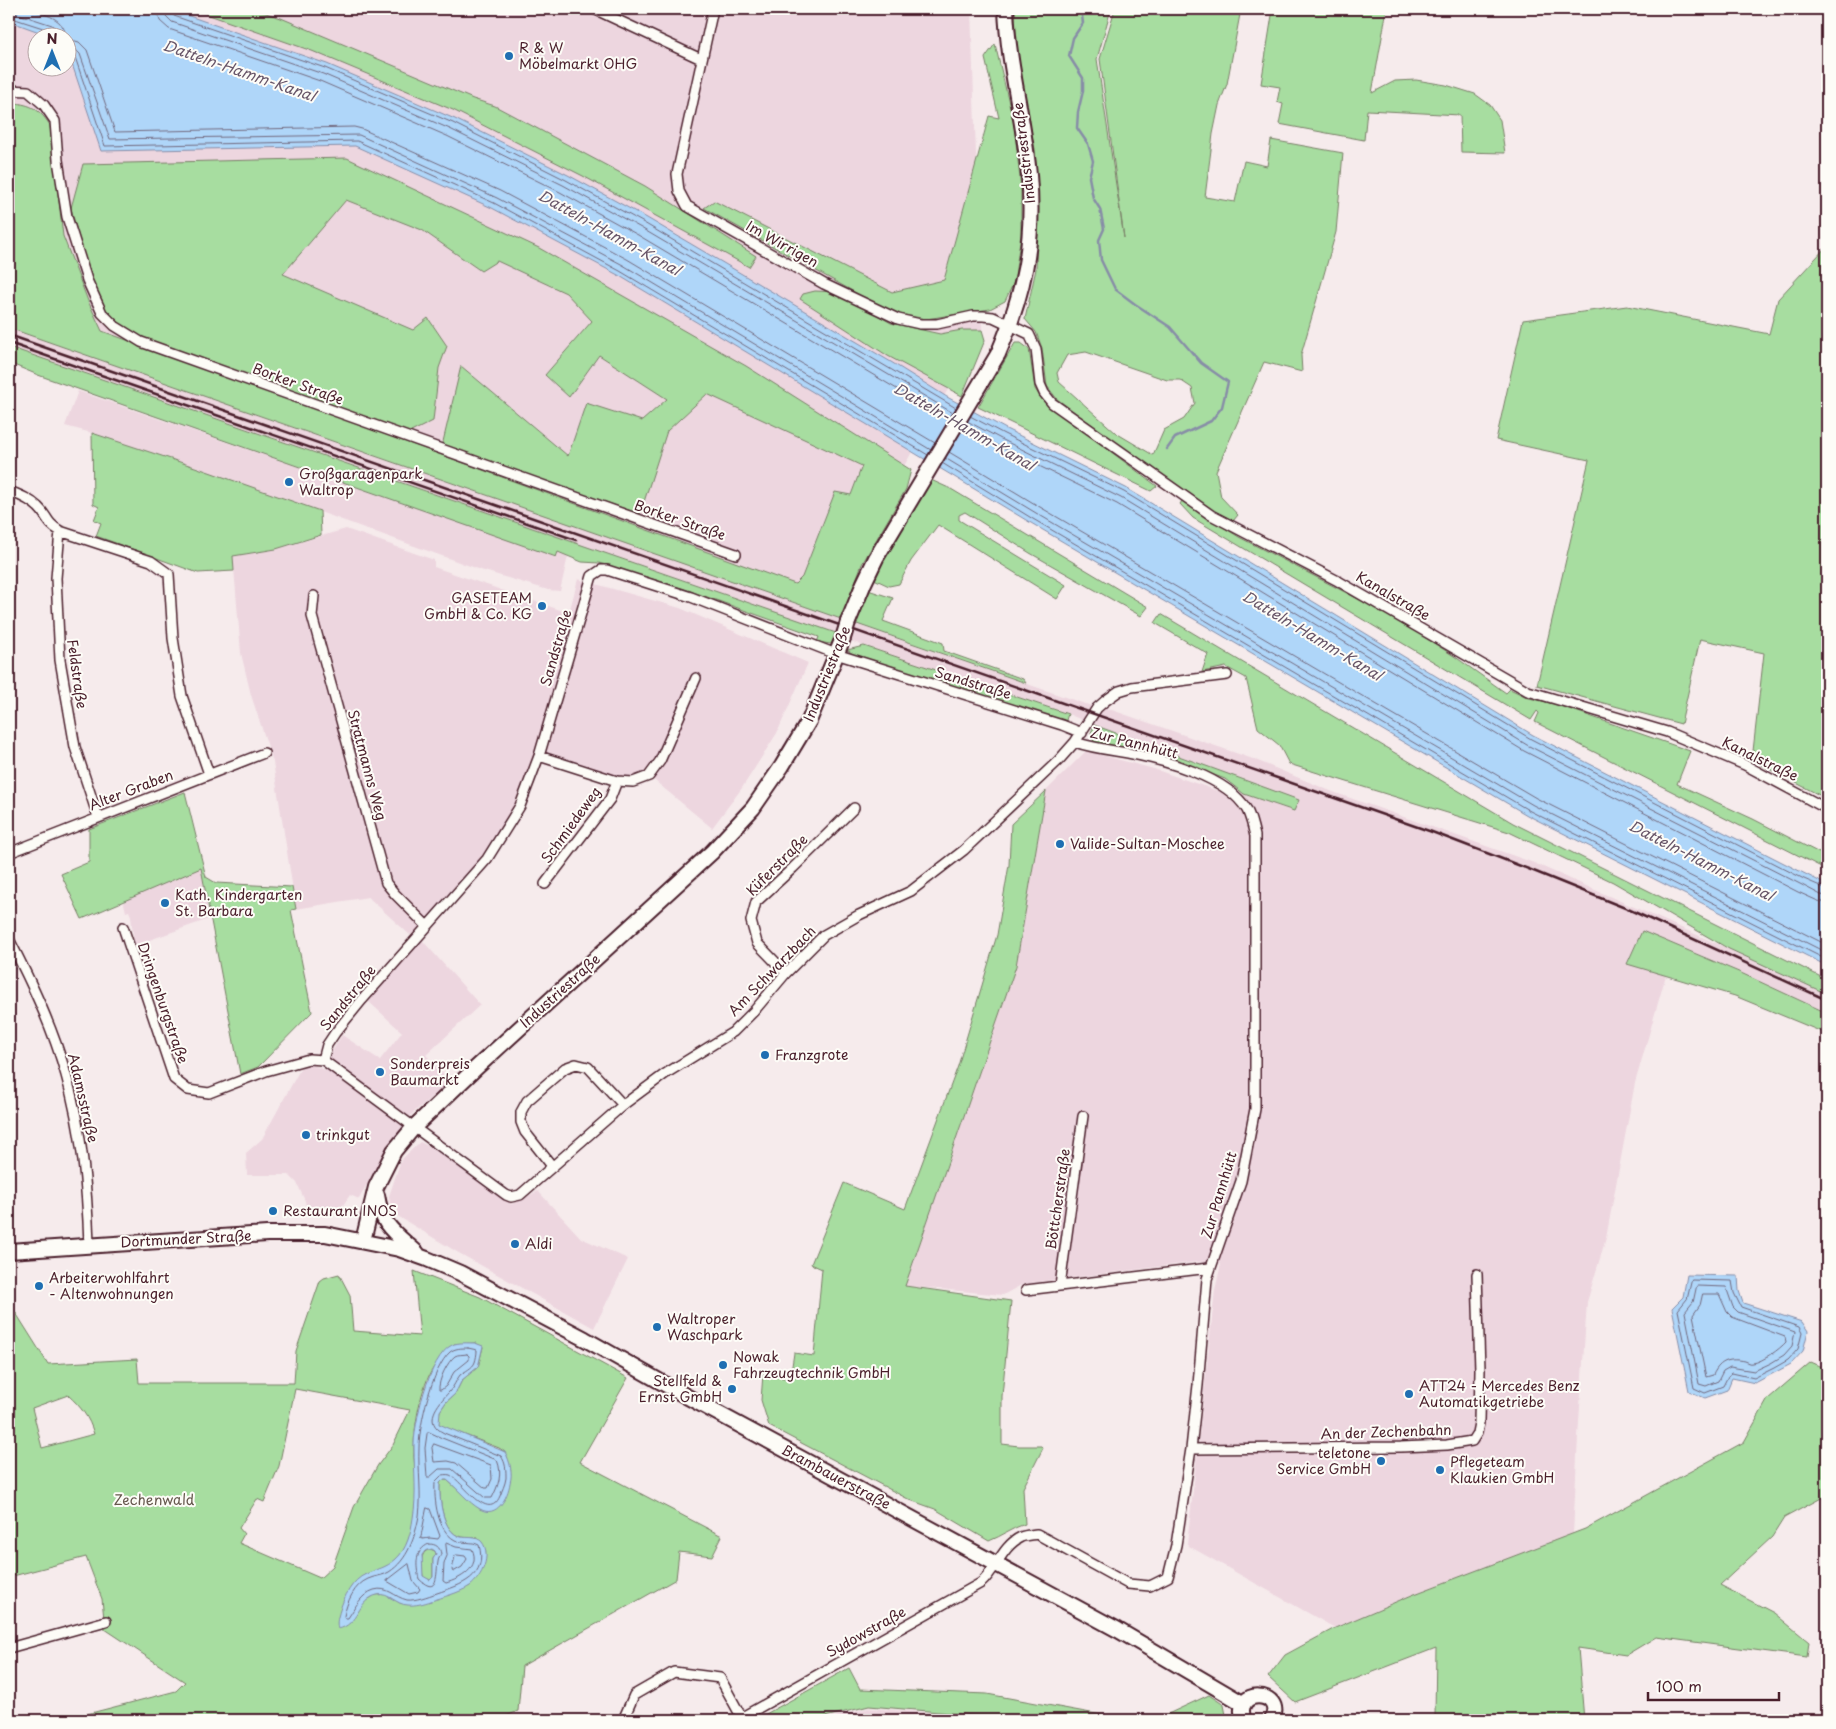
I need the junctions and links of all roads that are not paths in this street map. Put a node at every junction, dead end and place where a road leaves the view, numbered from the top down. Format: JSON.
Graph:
{"nodes":[{"id":1,"x":594,"y":9,"type":"edge"},
{"id":2,"x":712,"y":9,"type":"edge"},
{"id":3,"x":1006,"y":9,"type":"edge"},
{"id":4,"x":701,"y":59,"type":"junction"},
{"id":5,"x":9,"y":90,"type":"edge"},
{"id":6,"x":1010,"y":324,"type":"junction"},
{"id":7,"x":9,"y":491,"type":"edge"},
{"id":8,"x":60,"y":531,"type":"junction"},
{"id":9,"x":736,"y":554,"type":"dead end"},
{"id":10,"x":314,"y":596,"type":"dead end"},
{"id":11,"x":836,"y":654,"type":"junction"},
{"id":12,"x":1227,"y":675,"type":"dead end"},
{"id":13,"x":696,"y":678,"type":"dead end"},
{"id":14,"x":1082,"y":733,"type":"junction"},
{"id":15,"x":1075,"y":742,"type":"junction"},
{"id":16,"x":264,"y":753,"type":"dead end"},
{"id":17,"x":538,"y":756,"type":"junction"},
{"id":18,"x":210,"y":774,"type":"junction"},
{"id":19,"x":616,"y":781,"type":"junction"},
{"id":20,"x":854,"y":808,"type":"dead end"},
{"id":21,"x":1827,"y":809,"type":"edge"},
{"id":22,"x":98,"y":817,"type":"junction"},
{"id":23,"x":9,"y":853,"type":"edge"},
{"id":24,"x":545,"y":884,"type":"dead end"},
{"id":25,"x":427,"y":926,"type":"junction"},
{"id":26,"x":123,"y":927,"type":"dead end"},
{"id":27,"x":9,"y":939,"type":"edge"},
{"id":28,"x":786,"y":973,"type":"junction"},
{"id":29,"x":323,"y":1060,"type":"junction"},
{"id":30,"x":623,"y":1105,"type":"junction"},
{"id":31,"x":1083,"y":1116,"type":"dead end"},
{"id":32,"x":414,"y":1127,"type":"junction"},
{"id":33,"x":552,"y":1166,"type":"junction"},
{"id":34,"x":376,"y":1187,"type":"junction"},
{"id":35,"x":363,"y":1241,"type":"junction"},
{"id":36,"x":89,"y":1244,"type":"junction"},
{"id":37,"x":9,"y":1251,"type":"edge"},
{"id":38,"x":423,"y":1258,"type":"junction"},
{"id":39,"x":1209,"y":1268,"type":"junction"},
{"id":40,"x":1477,"y":1274,"type":"dead end"},
{"id":41,"x":1060,"y":1286,"type":"junction"},
{"id":42,"x":1026,"y":1290,"type":"dead end"},
{"id":43,"x":1191,"y":1449,"type":"junction"},
{"id":44,"x":997,"y":1563,"type":"junction"},
{"id":45,"x":106,"y":1621,"type":"dead end"},
{"id":46,"x":9,"y":1648,"type":"edge"},
{"id":47,"x":1244,"y":1704,"type":"junction"},
{"id":48,"x":740,"y":1719,"type":"edge"},
{"id":49,"x":622,"y":1720,"type":"edge"},
{"id":50,"x":1244,"y":1720,"type":"edge"},
{"id":51,"x":1273,"y":1720,"type":"edge"}],
"edges":[{"from":1,"to":4,"type":"street"},
{"from":2,"to":4,"type":"street","name":"Im Wirrigen"},
{"from":3,"to":6,"type":"main road","name":"Industriestraße"},
{"from":4,"to":6,"type":"street","name":"Im Wirrigen"},
{"from":5,"to":9,"type":"street","name":"Borker Straße"},
{"from":6,"to":11,"type":"main road","name":"Industriestraße","bridge":true},
{"from":6,"to":21,"type":"street","name":"Kanalstraße"},
{"from":7,"to":8,"type":"street"},
{"from":8,"to":18,"type":"street"},
{"from":8,"to":22,"type":"street","name":"Feldstraße"},
{"from":10,"to":25,"type":"street","name":"Stratmanns Weg"},
{"from":11,"to":14,"type":"street","name":"Sandstraße"},
{"from":11,"to":17,"type":"street","name":"Sandstraße"},
{"from":11,"to":32,"type":"main road","name":"Industriestraße"},
{"from":12,"to":14,"type":"street","name":"Am Schwarzbach"},
{"from":13,"to":19,"type":"street","name":"Schmiedeweg"},
{"from":14,"to":15,"type":"street","name":"Am Schwarzbach"},
{"from":15,"to":28,"type":"street","name":"Am Schwarzbach"},
{"from":15,"to":39,"type":"street","name":"Zur Pannhütt"},
{"from":16,"to":18,"type":"street","name":"Alter Graben"},
{"from":17,"to":19,"type":"street","name":"Schmiedeweg"},
{"from":17,"to":25,"type":"street","name":"Sandstraße"},
{"from":18,"to":22,"type":"street","name":"Alter Graben"},
{"from":19,"to":24,"type":"street","name":"Schmiedeweg"},
{"from":20,"to":28,"type":"street","name":"Küferstraße"},
{"from":22,"to":23,"type":"street","name":"Alter Graben"},
{"from":25,"to":29,"type":"street","name":"Sandstraße"},
{"from":26,"to":29,"type":"street","name":"Dringenburgstraße"},
{"from":27,"to":36,"type":"street","name":"Adamsstraße"},
{"from":28,"to":30,"type":"street","name":"Am Schwarzbach"},
{"from":29,"to":32,"type":"street"},
{"from":30,"to":33,"type":"street","name":"Am Schwarzbach"},
{"from":30,"to":33,"type":"street"},
{"from":31,"to":41,"type":"street","name":"Böttcherstraße"},
{"from":32,"to":33,"type":"street","name":"Am Schwarzbach"},
{"from":32,"to":34,"type":"main road","name":"Industriestraße"},
{"from":34,"to":35,"type":"main road","name":"Industriestraße"},
{"from":34,"to":38,"type":"main road","name":"Brambauerstraße"},
{"from":35,"to":36,"type":"main road","name":"Dortmunder Straße"},
{"from":35,"to":38,"type":"main road","name":"Brambauerstraße"},
{"from":36,"to":37,"type":"main road","name":"Dortmunder Straße"},
{"from":38,"to":44,"type":"main road","name":"Brambauerstraße"},
{"from":39,"to":41,"type":"street"},
{"from":39,"to":43,"type":"street","name":"Zur Pannhütt"},
{"from":40,"to":43,"type":"street","name":"An der Zechenbahn"},
{"from":41,"to":42,"type":"street"},
{"from":43,"to":44,"type":"street","name":"Zur Pannhütt"},
{"from":44,"to":47,"type":"main road","name":"Brambauerstraße"},
{"from":44,"to":48,"type":"street","name":"Sydowstraße"},
{"from":45,"to":46,"type":"street"},
{"from":47,"to":50,"type":"main road"},
{"from":47,"to":51,"type":"main road"},
{"from":48,"to":49,"type":"street","name":"Sydowstraße"}]}
